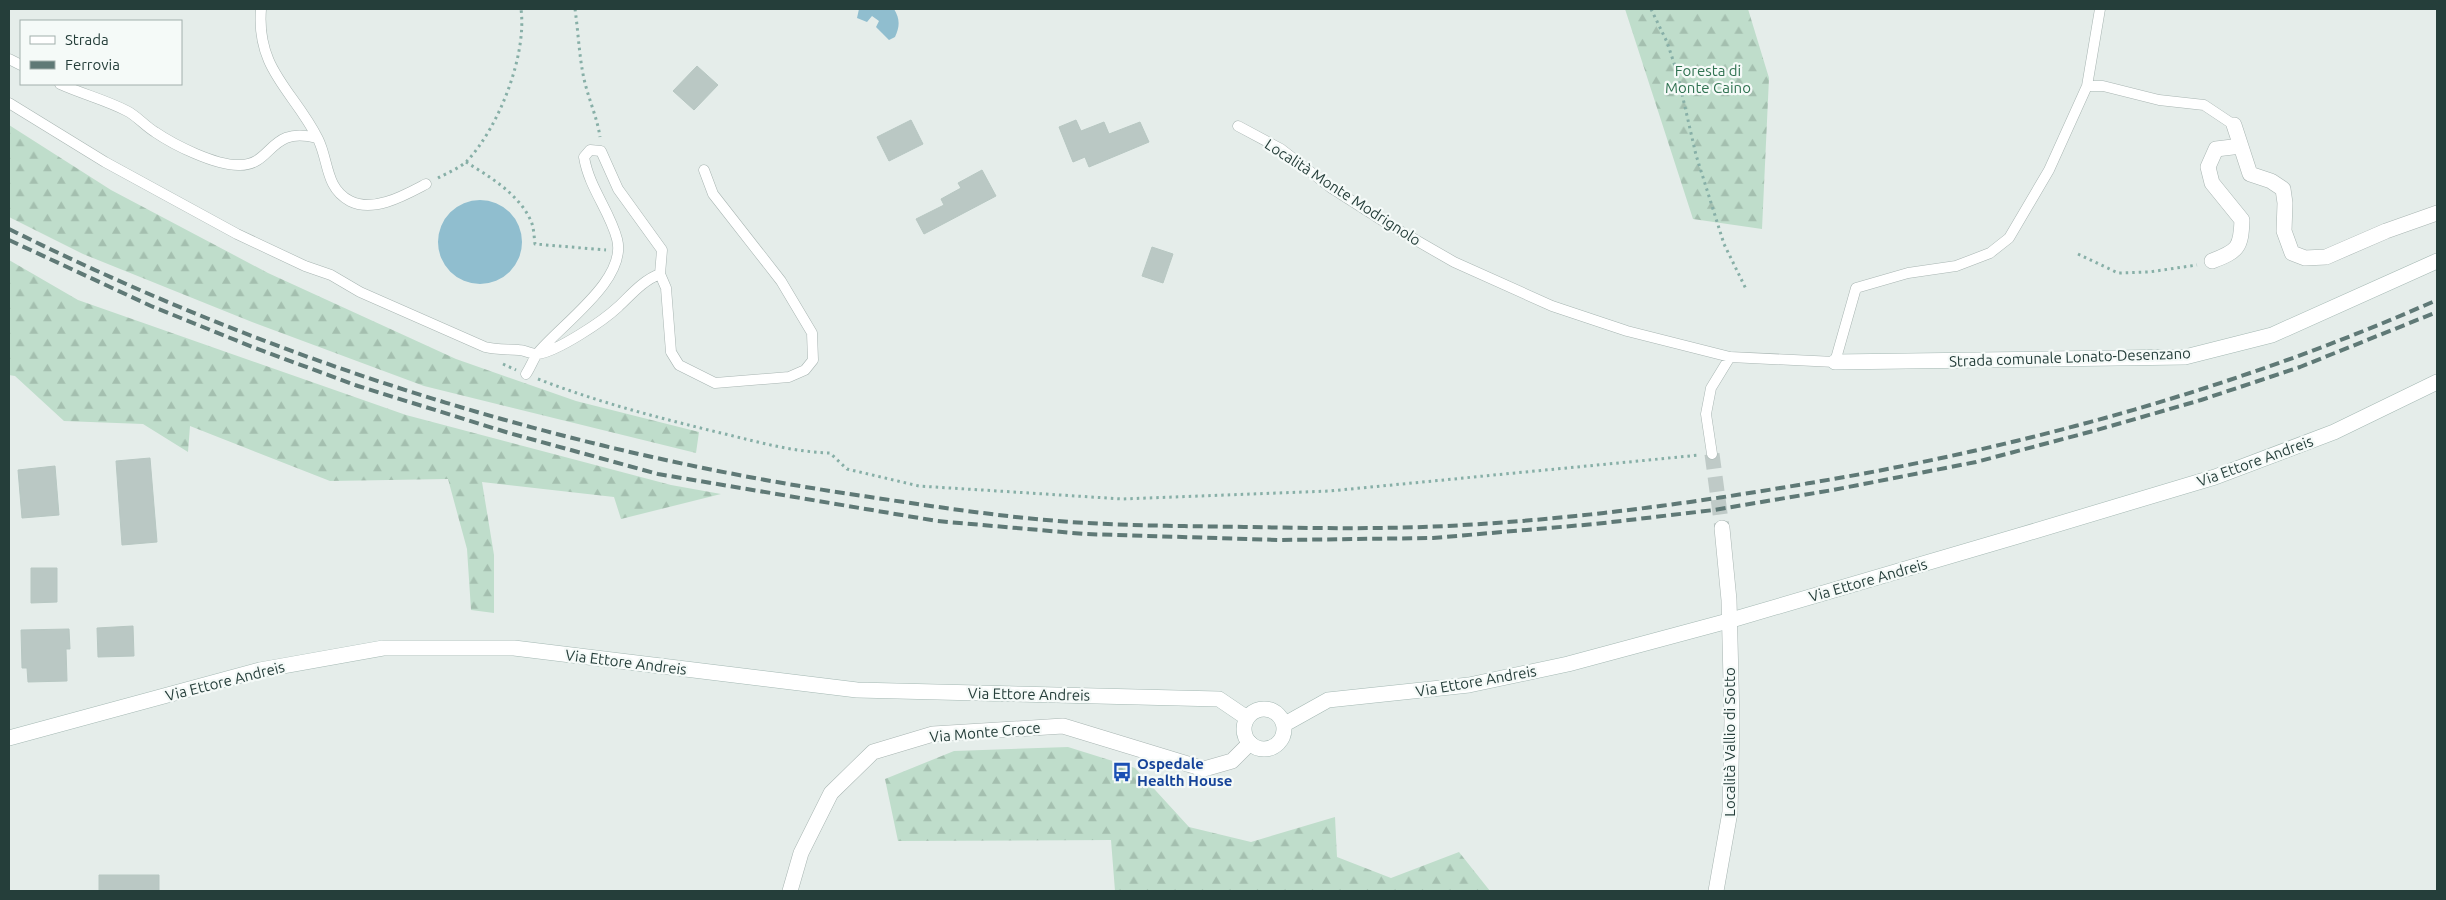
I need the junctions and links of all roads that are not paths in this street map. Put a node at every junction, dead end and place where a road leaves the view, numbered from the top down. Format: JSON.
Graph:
{"nodes":[{"id":1,"x":261,"y":9,"type":"edge"},
{"id":2,"x":2100,"y":9,"type":"edge"},
{"id":3,"x":63,"y":85,"type":"edge"},
{"id":4,"x":2087,"y":86,"type":"junction"},
{"id":5,"x":9,"y":103,"type":"edge"},
{"id":6,"x":2234,"y":125,"type":"joint"},
{"id":7,"x":1238,"y":126,"type":"dead end"},
{"id":8,"x":317,"y":138,"type":"junction"},
{"id":9,"x":2241,"y":146,"type":"junction"},
{"id":10,"x":704,"y":170,"type":"dead end"},
{"id":11,"x":426,"y":184,"type":"road end"},
{"id":12,"x":2437,"y":214,"type":"edge"},
{"id":13,"x":2212,"y":261,"type":"road end"},
{"id":14,"x":2437,"y":261,"type":"edge"},
{"id":15,"x":660,"y":274,"type":"junction"},
{"id":16,"x":537,"y":354,"type":"junction"},
{"id":17,"x":1730,"y":357,"type":"junction"},
{"id":18,"x":1835,"y":362,"type":"junction"},
{"id":19,"x":526,"y":374,"type":"dead end"},
{"id":20,"x":2437,"y":382,"type":"edge"},
{"id":21,"x":1712,"y":454,"type":"tunnel mouth"},
{"id":22,"x":1722,"y":528,"type":"tunnel mouth"},
{"id":23,"x":1728,"y":621,"type":"junction"},
{"id":24,"x":1247,"y":718,"type":"junction"},
{"id":25,"x":1285,"y":724,"type":"junction"},
{"id":26,"x":9,"y":738,"type":"edge"},
{"id":27,"x":1250,"y":743,"type":"junction"},
{"id":28,"x":790,"y":891,"type":"edge"},
{"id":29,"x":1716,"y":891,"type":"edge"}],
"edges":[{"from":1,"to":8,"type":"lane"},
{"from":2,"to":4,"type":"lane"},
{"from":3,"to":8,"type":"lane"},
{"from":4,"to":6,"type":"lane"},
{"from":4,"to":18,"type":"lane"},
{"from":5,"to":16,"type":"lane"},
{"from":6,"to":9,"type":"street"},
{"from":7,"to":17,"type":"lane","name":"Località Monte Modrignolo"},
{"from":8,"to":11,"type":"lane"},
{"from":9,"to":12,"type":"street"},
{"from":9,"to":13,"type":"street"},
{"from":10,"to":15,"type":"lane"},
{"from":14,"to":18,"type":"street","name":"Strada comunale Lonato-Desenzano"},
{"from":15,"to":16,"type":"lane"},
{"from":15,"to":16,"type":"lane"},
{"from":16,"to":19,"type":"lane"},
{"from":17,"to":18,"type":"lane","name":"Località Monte Modrignolo"},
{"from":17,"to":21,"type":"lane"},
{"from":20,"to":23,"type":"street","name":"Via Ettore Andreis"},
{"from":22,"to":23,"type":"street","name":"Località Vallio di Sotto"},
{"from":23,"to":25,"type":"street","name":"Via Ettore Andreis"},
{"from":23,"to":29,"type":"street","name":"Località Vallio di Sotto"},
{"from":24,"to":25,"type":"street"},
{"from":24,"to":26,"type":"street","name":"Via Ettore Andreis"},
{"from":24,"to":27,"type":"street"},
{"from":25,"to":27,"type":"street"},
{"from":27,"to":28,"type":"street","name":"Via Monte Croce"}]}
